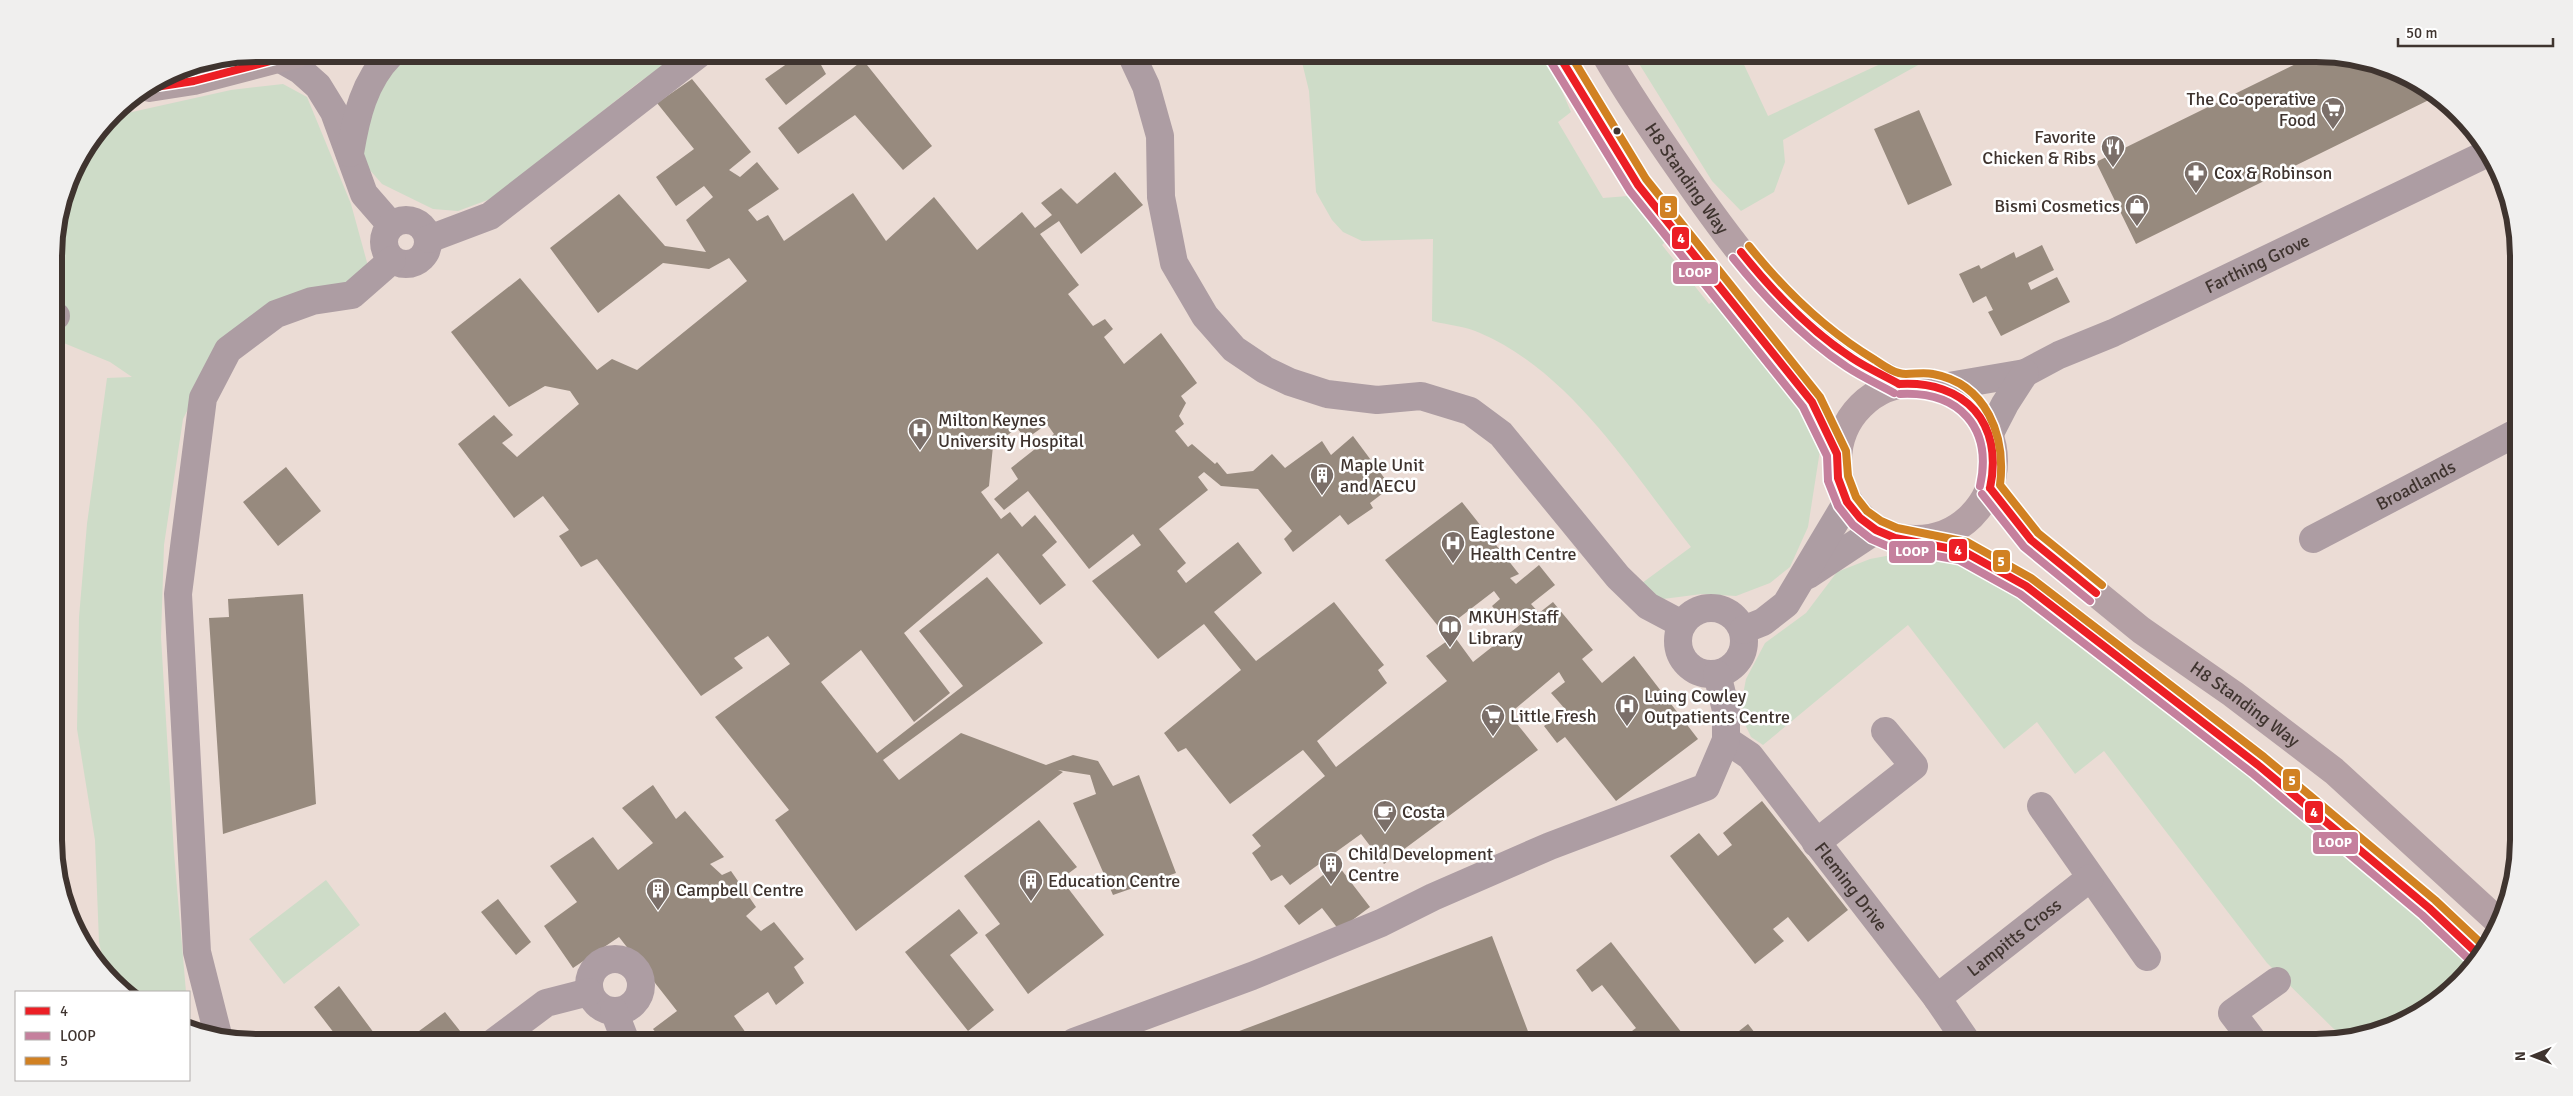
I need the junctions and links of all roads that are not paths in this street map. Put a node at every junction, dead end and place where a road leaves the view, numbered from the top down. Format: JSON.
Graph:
{"nodes":[{"id":1,"x":265,"y":62,"type":"edge"},
{"id":2,"x":293,"y":62,"type":"edge"},
{"id":3,"x":385,"y":62,"type":"edge"},
{"id":4,"x":689,"y":62,"type":"edge"},
{"id":5,"x":1134,"y":62,"type":"edge"},
{"id":6,"x":1563,"y":62,"type":"edge"},
{"id":7,"x":1609,"y":62,"type":"edge"},
{"id":8,"x":167,"y":85,"type":"edge"},
{"id":9,"x":349,"y":155,"type":"junction"},
{"id":10,"x":2481,"y":155,"type":"edge"},
{"id":11,"x":391,"y":225,"type":"junction"},
{"id":12,"x":429,"y":238,"type":"junction"},
{"id":13,"x":392,"y":260,"type":"junction"},
{"id":14,"x":2025,"y":373,"type":"junction"},
{"id":15,"x":1900,"y":384,"type":"junction"},
{"id":16,"x":1943,"y":387,"type":"junction"},
{"id":17,"x":1989,"y":435,"type":"junction"},
{"id":18,"x":2510,"y":436,"type":"edge"},
{"id":19,"x":1837,"y":454,"type":"junction"},
{"id":20,"x":1990,"y":488,"type":"junction"},
{"id":21,"x":1848,"y":502,"type":"junction"},
{"id":22,"x":1876,"y":530,"type":"junction"},
{"id":23,"x":2313,"y":539,"type":"dead end"},
{"id":24,"x":1915,"y":540,"type":"junction"},
{"id":25,"x":1803,"y":579,"type":"junction"},
{"id":26,"x":1682,"y":624,"type":"junction"},
{"id":27,"x":1743,"y":630,"type":"junction"},
{"id":28,"x":1717,"y":674,"type":"junction"},
{"id":29,"x":1885,"y":731,"type":"dead end"},
{"id":30,"x":1726,"y":740,"type":"junction"},
{"id":31,"x":2041,"y":806,"type":"dead end"},
{"id":32,"x":1816,"y":843,"type":"junction"},
{"id":33,"x":2090,"y":878,"type":"junction"},
{"id":34,"x":2494,"y":918,"type":"edge"},
{"id":35,"x":2475,"y":951,"type":"edge"},
{"id":36,"x":2147,"y":957,"type":"dead end"},
{"id":37,"x":2277,"y":980,"type":"dead end"},
{"id":38,"x":589,"y":992,"type":"junction"},
{"id":39,"x":1937,"y":998,"type":"junction"},
{"id":40,"x":614,"y":1011,"type":"junction"},
{"id":41,"x":217,"y":1029,"type":"edge"},
{"id":42,"x":505,"y":1034,"type":"edge"},
{"id":43,"x":623,"y":1034,"type":"edge"},
{"id":44,"x":1096,"y":1034,"type":"edge"},
{"id":45,"x":1962,"y":1034,"type":"edge"},
{"id":46,"x":2248,"y":1034,"type":"edge"}],
"edges":[{"from":1,"to":8,"type":"main road"},
{"from":2,"to":9,"type":"street"},
{"from":3,"to":9,"type":"street"},
{"from":4,"to":12,"type":"street"},
{"from":5,"to":26,"type":"street"},
{"from":6,"to":19,"type":"highway"},
{"from":7,"to":15,"type":"highway","name":"H8 Standing Way"},
{"from":9,"to":11,"type":"street"},
{"from":10,"to":14,"type":"street","name":"Farthing Grove"},
{"from":11,"to":12,"type":"street"},
{"from":11,"to":13,"type":"street"},
{"from":12,"to":13,"type":"street"},
{"from":13,"to":41,"type":"street"},
{"from":14,"to":16,"type":"street","name":"Farthing Grove"},
{"from":14,"to":17,"type":"street","name":"Farthing Grove"},
{"from":15,"to":16,"type":"highway"},
{"from":15,"to":19,"type":"highway"},
{"from":16,"to":17,"type":"highway"},
{"from":17,"to":20,"type":"highway"},
{"from":18,"to":23,"type":"street","name":"Broadlands"},
{"from":19,"to":21,"type":"highway"},
{"from":20,"to":24,"type":"highway"},
{"from":20,"to":34,"type":"highway","name":"H8 Standing Way"},
{"from":21,"to":22,"type":"highway"},
{"from":21,"to":25,"type":"street"},
{"from":22,"to":24,"type":"highway"},
{"from":22,"to":25,"type":"street"},
{"from":24,"to":35,"type":"highway"},
{"from":25,"to":27,"type":"street"},
{"from":26,"to":27,"type":"street"},
{"from":26,"to":28,"type":"street"},
{"from":27,"to":28,"type":"street"},
{"from":28,"to":30,"type":"street"},
{"from":29,"to":32,"type":"street"},
{"from":30,"to":32,"type":"street","name":"Fleming Drive"},
{"from":30,"to":44,"type":"street"},
{"from":31,"to":33,"type":"street"},
{"from":32,"to":39,"type":"street","name":"Fleming Drive"},
{"from":33,"to":36,"type":"street"},
{"from":33,"to":39,"type":"street","name":"Lampitts Cross"},
{"from":37,"to":46,"type":"street"},
{"from":38,"to":40,"type":"street"},
{"from":38,"to":40,"type":"street"},
{"from":38,"to":42,"type":"street"},
{"from":39,"to":45,"type":"street","name":"Fleming Drive"},
{"from":40,"to":43,"type":"street"}]}
